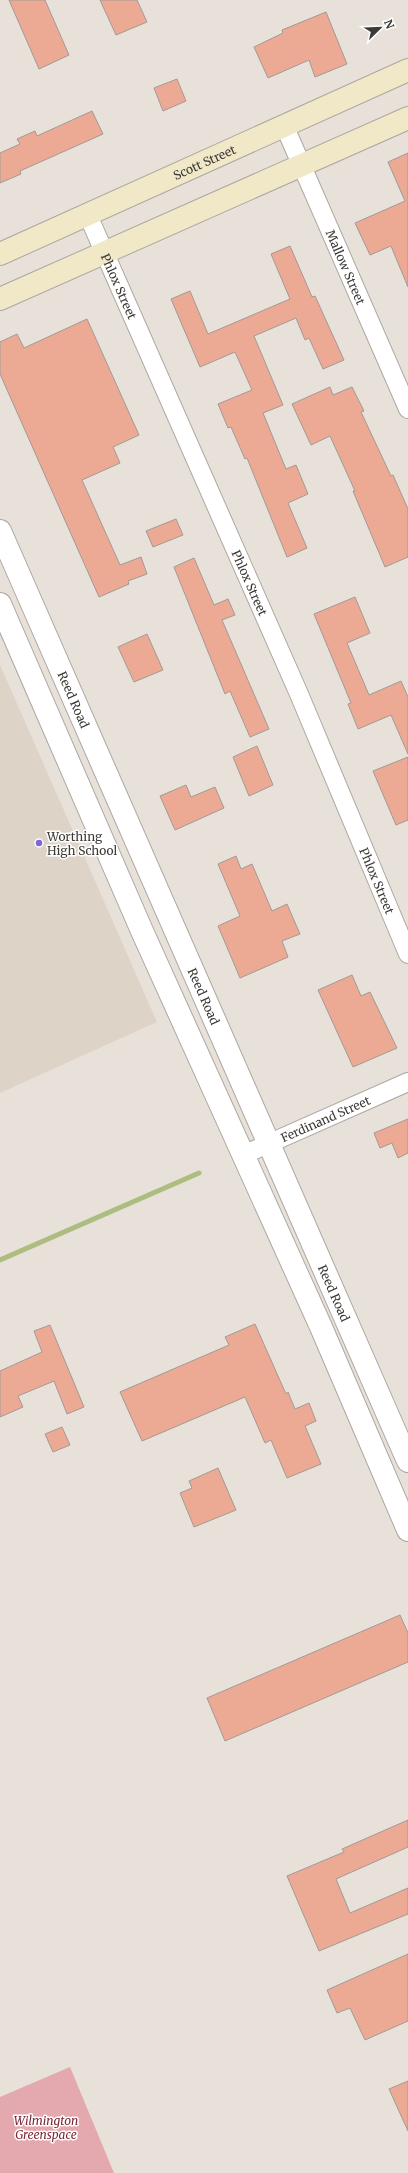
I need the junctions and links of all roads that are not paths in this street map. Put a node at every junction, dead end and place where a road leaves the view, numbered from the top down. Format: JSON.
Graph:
{"nodes":[{"id":1,"x":408,"y":70,"type":"edge"},
{"id":2,"x":408,"y":118,"type":"edge"},
{"id":3,"x":284,"y":125,"type":"junction"},
{"id":4,"x":302,"y":165,"type":"junction"},
{"id":5,"x":87,"y":213,"type":"junction"},
{"id":6,"x":104,"y":253,"type":"junction"},
{"id":7,"x":0,"y":254,"type":"edge"},
{"id":8,"x":0,"y":299,"type":"edge"},
{"id":9,"x":408,"y":409,"type":"edge"},
{"id":10,"x":0,"y":532,"type":"edge"},
{"id":11,"x":8,"y":572,"type":"edge"},
{"id":12,"x":0,"y":604,"type":"edge"},
{"id":13,"x":408,"y":954,"type":"edge"},
{"id":14,"x":408,"y":1082,"type":"edge"},
{"id":15,"x":268,"y":1143,"type":"junction"},
{"id":16,"x":243,"y":1155,"type":"junction"},
{"id":17,"x":343,"y":1317,"type":"junction"},
{"id":18,"x":320,"y":1327,"type":"junction"},
{"id":19,"x":408,"y":1461,"type":"edge"},
{"id":20,"x":408,"y":1530,"type":"edge"}],
"edges":[{"from":1,"to":3,"type":"main road","name":"Scott Street"},
{"from":2,"to":4,"type":"main road"},
{"from":3,"to":4,"type":"street","name":"Mallow Street"},
{"from":3,"to":5,"type":"main road","name":"Scott Street"},
{"from":4,"to":6,"type":"main road"},
{"from":4,"to":9,"type":"street","name":"Mallow Street"},
{"from":5,"to":6,"type":"street","name":"Phlox Street"},
{"from":5,"to":7,"type":"main road","name":"Scott Street"},
{"from":6,"to":8,"type":"main road"},
{"from":6,"to":13,"type":"street","name":"Phlox Street"},
{"from":10,"to":11,"type":"street","name":"Reed Road"},
{"from":11,"to":15,"type":"street","name":"Reed Road"},
{"from":12,"to":16,"type":"street"},
{"from":14,"to":15,"type":"street","name":"Ferdinand Street"},
{"from":15,"to":16,"type":"street","name":"Ferdinand Street"},
{"from":15,"to":17,"type":"street","name":"Reed Road"},
{"from":16,"to":18,"type":"street"},
{"from":17,"to":18,"type":"street"},
{"from":17,"to":19,"type":"street","name":"Reed Road"},
{"from":18,"to":20,"type":"street"}]}
